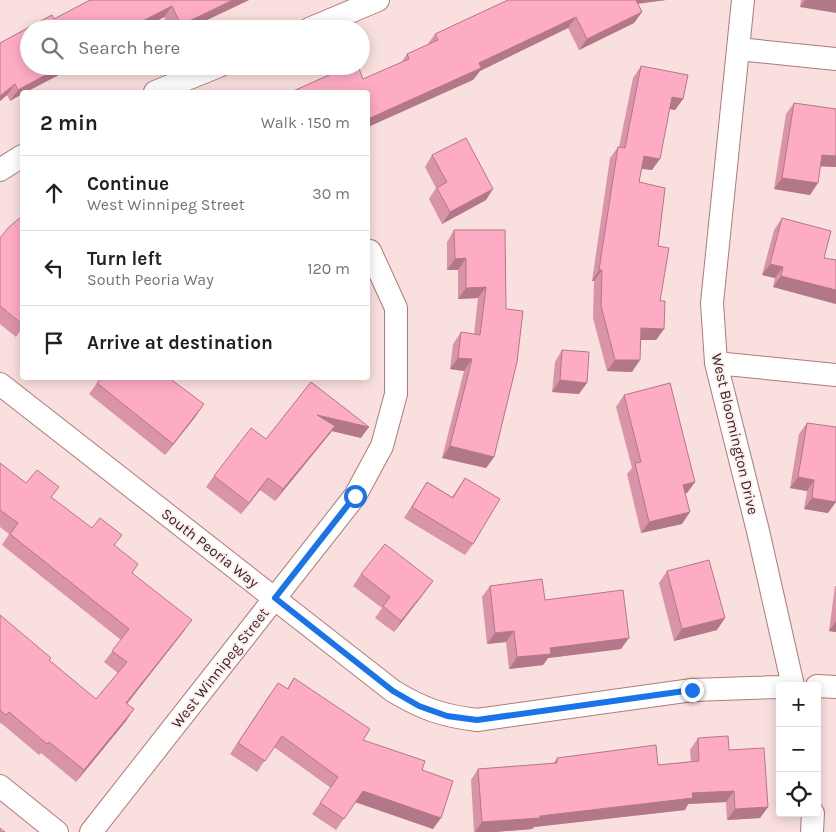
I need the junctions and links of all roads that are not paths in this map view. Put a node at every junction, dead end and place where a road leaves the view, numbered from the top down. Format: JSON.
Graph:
{"nodes":[{"id":1,"x":378,"y":0,"type":"edge"},
{"id":2,"x":743,"y":0,"type":"edge"},
{"id":3,"x":330,"y":20,"type":"edge"},
{"id":4,"x":738,"y":49,"type":"junction"},
{"id":5,"x":836,"y":59,"type":"edge"},
{"id":6,"x":197,"y":75,"type":"edge"},
{"id":7,"x":161,"y":90,"type":"edge"},
{"id":8,"x":20,"y":157,"type":"edge"},
{"id":9,"x":0,"y":170,"type":"edge"},
{"id":10,"x":370,"y":251,"type":"dead end"},
{"id":11,"x":716,"y":363,"type":"junction"},
{"id":12,"x":836,"y":376,"type":"edge"},
{"id":13,"x":0,"y":384,"type":"edge"},
{"id":14,"x":275,"y":598,"type":"junction"},
{"id":15,"x":792,"y":682,"type":"edge"},
{"id":16,"x":821,"y":686,"type":"edge"},
{"id":17,"x":836,"y":687,"type":"edge"},
{"id":18,"x":776,"y":688,"type":"edge"},
{"id":19,"x":0,"y":786,"type":"edge"},
{"id":20,"x":813,"y":817,"type":"edge"},
{"id":21,"x":57,"y":832,"type":"edge"},
{"id":22,"x":91,"y":832,"type":"edge"},
{"id":23,"x":812,"y":832,"type":"edge"}],
"edges":[{"from":1,"to":3,"type":"street"},
{"from":2,"to":4,"type":"street","name":"West Bloomington Drive"},
{"from":4,"to":5,"type":"street"},
{"from":4,"to":11,"type":"street","name":"West Bloomington Drive"},
{"from":6,"to":7,"type":"street"},
{"from":8,"to":9,"type":"street"},
{"from":10,"to":14,"type":"street","name":"West Winnipeg Street"},
{"from":11,"to":12,"type":"street"},
{"from":11,"to":15,"type":"street","name":"West Bloomington Drive"},
{"from":13,"to":14,"type":"street","name":"South Peoria Way"},
{"from":14,"to":18,"type":"street","name":"South Peoria Way"},
{"from":14,"to":22,"type":"street","name":"West Winnipeg Street"},
{"from":16,"to":17,"type":"street"},
{"from":19,"to":21,"type":"street"},
{"from":20,"to":23,"type":"street"}]}
